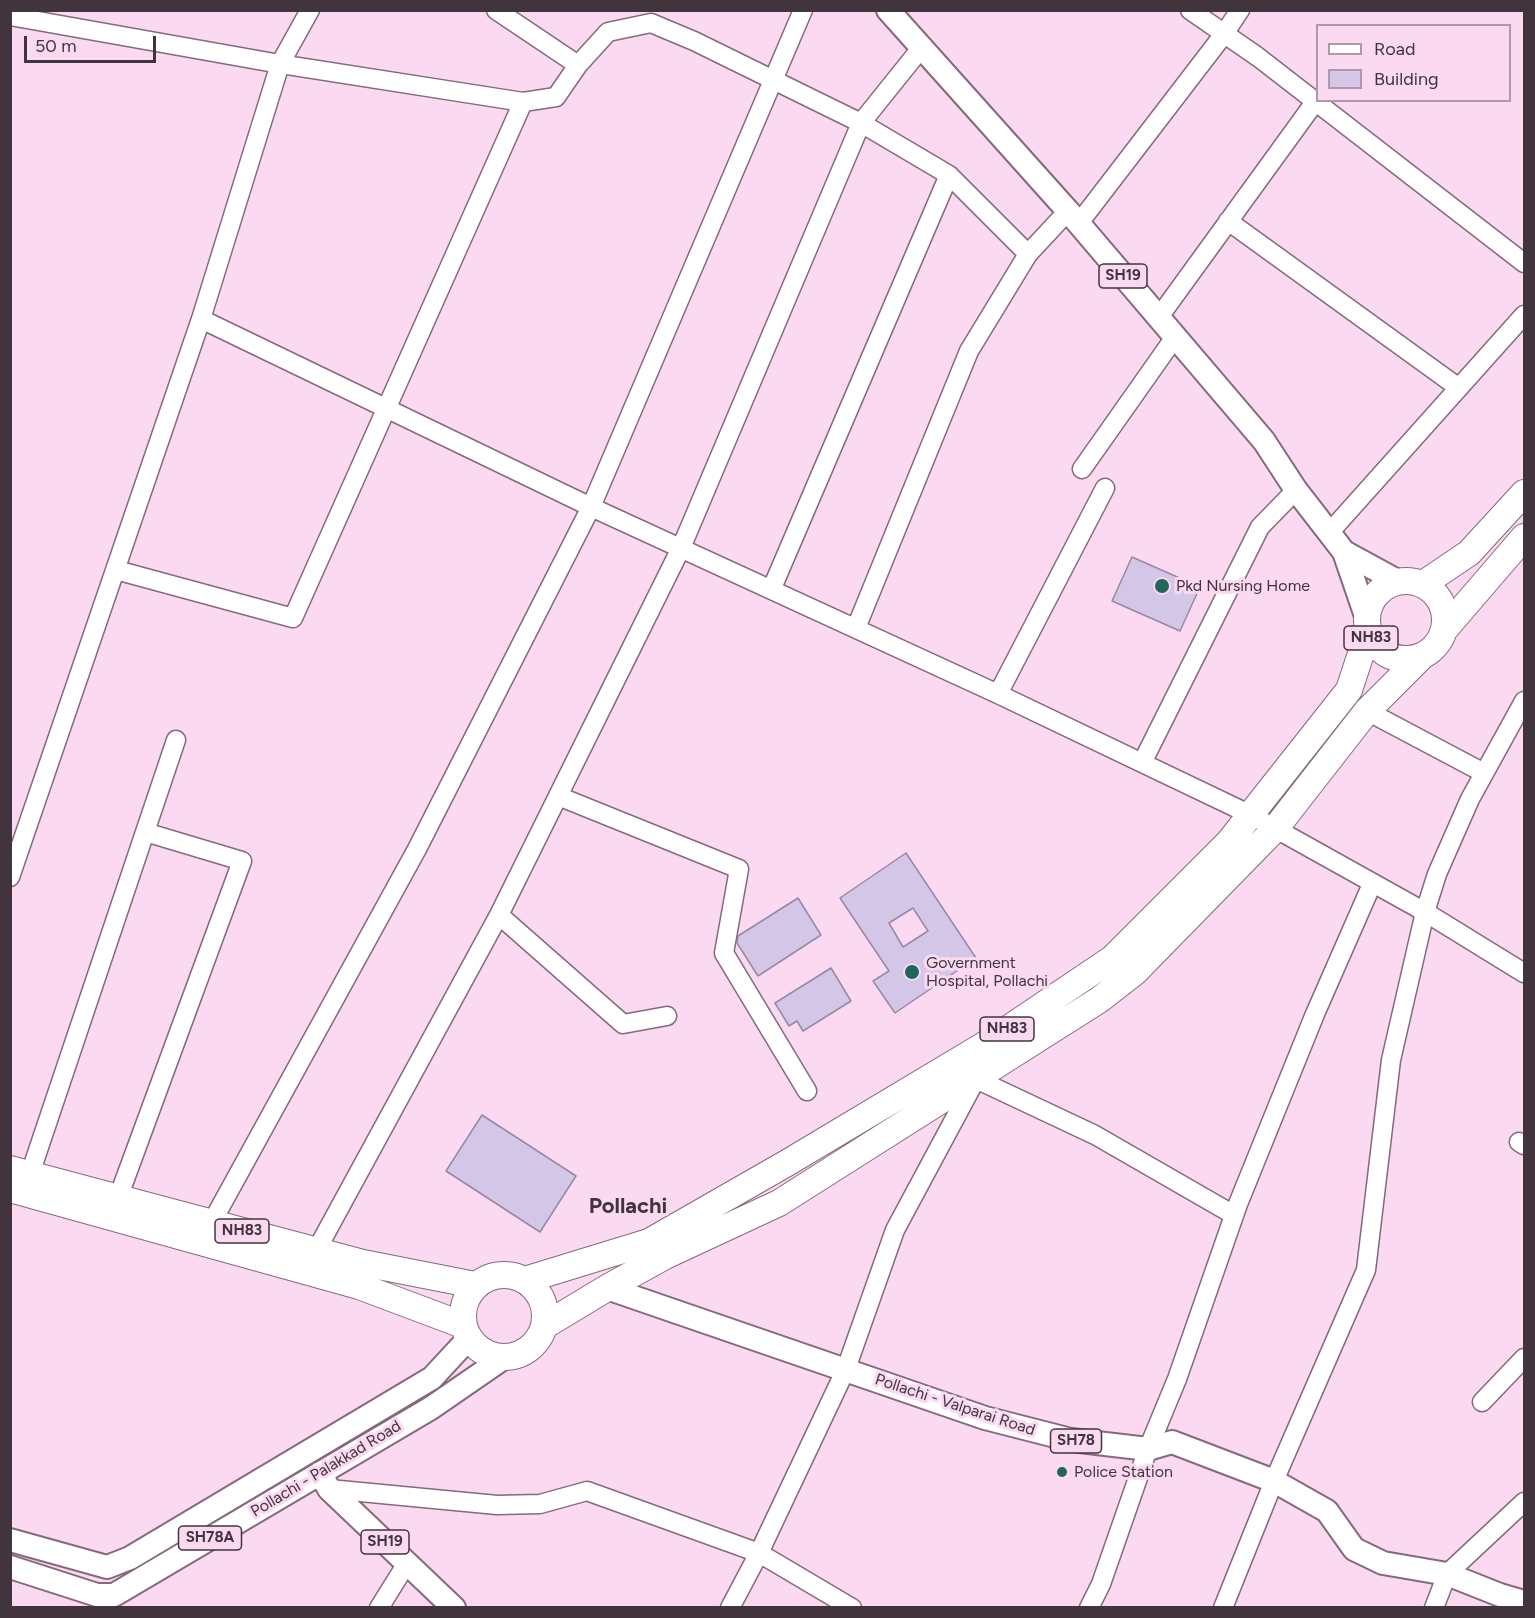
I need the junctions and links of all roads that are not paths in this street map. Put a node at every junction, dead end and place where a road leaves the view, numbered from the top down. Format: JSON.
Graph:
{"nodes":[{"id":1,"x":310,"y":10,"type":"edge"},
{"id":2,"x":496,"y":10,"type":"edge"},
{"id":3,"x":803,"y":10,"type":"edge"},
{"id":4,"x":1190,"y":10,"type":"edge"},
{"id":5,"x":1240,"y":10,"type":"edge"},
{"id":6,"x":898,"y":15,"type":"edge"},
{"id":7,"x":10,"y":16,"type":"edge"},
{"id":8,"x":1224,"y":34,"type":"junction"},
{"id":9,"x":922,"y":47,"type":"junction"},
{"id":10,"x":280,"y":64,"type":"junction"},
{"id":11,"x":578,"y":65,"type":"junction"},
{"id":12,"x":773,"y":79,"type":"junction"},
{"id":13,"x":523,"y":102,"type":"junction"},
{"id":14,"x":1316,"y":102,"type":"junction"},
{"id":15,"x":861,"y":123,"type":"junction"},
{"id":16,"x":949,"y":175,"type":"junction"},
{"id":17,"x":1073,"y":217,"type":"junction"},
{"id":18,"x":1228,"y":221,"type":"junction"},
{"id":19,"x":1028,"y":254,"type":"junction"},
{"id":20,"x":1524,"y":263,"type":"edge"},
{"id":21,"x":1524,"y":315,"type":"edge"},
{"id":22,"x":1158,"y":317,"type":"junction"},
{"id":23,"x":201,"y":319,"type":"junction"},
{"id":24,"x":1175,"y":337,"type":"junction"},
{"id":25,"x":1459,"y":388,"type":"junction"},
{"id":26,"x":386,"y":408,"type":"junction"},
{"id":27,"x":1083,"y":469,"type":"dead end"},
{"id":28,"x":1106,"y":488,"type":"dead end"},
{"id":29,"x":1296,"y":490,"type":"junction"},
{"id":30,"x":1524,"y":493,"type":"edge"},
{"id":31,"x":591,"y":507,"type":"junction"},
{"id":32,"x":1329,"y":533,"type":"junction"},
{"id":33,"x":1524,"y":537,"type":"edge"},
{"id":34,"x":681,"y":548,"type":"junction"},
{"id":35,"x":1344,"y":552,"type":"junction"},
{"id":36,"x":116,"y":570,"type":"junction"},
{"id":37,"x":1411,"y":583,"type":"junction"},
{"id":38,"x":771,"y":588,"type":"junction"},
{"id":39,"x":1367,"y":626,"type":"junction"},
{"id":40,"x":856,"y":628,"type":"junction"},
{"id":41,"x":1445,"y":629,"type":"junction"},
{"id":42,"x":1420,"y":658,"type":"junction"},
{"id":43,"x":998,"y":694,"type":"junction"},
{"id":44,"x":1524,"y":701,"type":"edge"},
{"id":45,"x":1367,"y":711,"type":"junction"},
{"id":46,"x":176,"y":740,"type":"dead end"},
{"id":47,"x":1142,"y":763,"type":"junction"},
{"id":48,"x":1484,"y":773,"type":"junction"},
{"id":49,"x":558,"y":796,"type":"junction"},
{"id":50,"x":1251,"y":815,"type":"junction"},
{"id":51,"x":1275,"y":828,"type":"junction"},
{"id":52,"x":145,"y":832,"type":"junction"},
{"id":53,"x":10,"y":878,"type":"edge"},
{"id":54,"x":1372,"y":884,"type":"junction"},
{"id":55,"x":1425,"y":912,"type":"junction"},
{"id":56,"x":499,"y":915,"type":"junction"},
{"id":57,"x":1524,"y":973,"type":"edge"},
{"id":58,"x":667,"y":1017,"type":"dead end"},
{"id":59,"x":976,"y":1079,"type":"junction"},
{"id":60,"x":807,"y":1091,"type":"dead end"},
{"id":61,"x":17,"y":1177,"type":"edge"},
{"id":62,"x":118,"y":1198,"type":"junction"},
{"id":63,"x":1234,"y":1215,"type":"junction"},
{"id":64,"x":212,"y":1222,"type":"junction"},
{"id":65,"x":316,"y":1251,"type":"junction"},
{"id":66,"x":525,"y":1280,"type":"junction"},
{"id":67,"x":475,"y":1286,"type":"junction"},
{"id":68,"x":607,"y":1288,"type":"junction"},
{"id":69,"x":544,"y":1326,"type":"junction"},
{"id":70,"x":466,"y":1331,"type":"junction"},
{"id":71,"x":505,"y":1358,"type":"junction"},
{"id":72,"x":1524,"y":1358,"type":"edge"},
{"id":73,"x":846,"y":1369,"type":"junction"},
{"id":74,"x":1482,"y":1402,"type":"dead end"},
{"id":75,"x":1148,"y":1449,"type":"junction"},
{"id":76,"x":325,"y":1481,"type":"junction"},
{"id":77,"x":1274,"y":1481,"type":"junction"},
{"id":78,"x":1524,"y":1502,"type":"edge"},
{"id":79,"x":10,"y":1540,"type":"edge"},
{"id":80,"x":759,"y":1553,"type":"junction"},
{"id":81,"x":407,"y":1563,"type":"junction"},
{"id":82,"x":10,"y":1567,"type":"edge"},
{"id":83,"x":107,"y":1567,"type":"junction"},
{"id":84,"x":1447,"y":1574,"type":"junction"},
{"id":85,"x":95,"y":1601,"type":"edge"},
{"id":86,"x":1524,"y":1602,"type":"edge"},
{"id":87,"x":379,"y":1608,"type":"edge"},
{"id":88,"x":454,"y":1608,"type":"edge"},
{"id":89,"x":730,"y":1608,"type":"edge"},
{"id":90,"x":852,"y":1608,"type":"edge"},
{"id":91,"x":1089,"y":1608,"type":"edge"},
{"id":92,"x":1223,"y":1608,"type":"edge"},
{"id":93,"x":1434,"y":1608,"type":"edge"}],
"edges":[{"from":1,"to":10,"type":"street"},
{"from":2,"to":11,"type":"street"},
{"from":3,"to":12,"type":"street"},
{"from":4,"to":8,"type":"street"},
{"from":5,"to":8,"type":"street"},
{"from":6,"to":9,"type":"main road","number":"SH19"},
{"from":7,"to":10,"type":"street"},
{"from":8,"to":14,"type":"street"},
{"from":8,"to":17,"type":"street"},
{"from":9,"to":15,"type":"street"},
{"from":9,"to":17,"type":"main road","number":"SH19"},
{"from":10,"to":13,"type":"street"},
{"from":10,"to":23,"type":"street"},
{"from":11,"to":12,"type":"street"},
{"from":11,"to":13,"type":"street"},
{"from":12,"to":15,"type":"street"},
{"from":12,"to":31,"type":"street"},
{"from":13,"to":26,"type":"street"},
{"from":14,"to":18,"type":"street"},
{"from":14,"to":20,"type":"street"},
{"from":15,"to":16,"type":"street"},
{"from":15,"to":34,"type":"street"},
{"from":16,"to":19,"type":"street"},
{"from":16,"to":38,"type":"street"},
{"from":17,"to":19,"type":"street"},
{"from":17,"to":22,"type":"main road","number":"SH19"},
{"from":18,"to":22,"type":"street"},
{"from":18,"to":25,"type":"street"},
{"from":19,"to":40,"type":"street"},
{"from":21,"to":25,"type":"street"},
{"from":22,"to":24,"type":"main road","number":"SH19"},
{"from":23,"to":26,"type":"street"},
{"from":23,"to":36,"type":"street"},
{"from":24,"to":27,"type":"street"},
{"from":24,"to":29,"type":"main road","number":"SH19"},
{"from":25,"to":32,"type":"street"},
{"from":26,"to":31,"type":"street"},
{"from":26,"to":36,"type":"street"},
{"from":28,"to":43,"type":"street"},
{"from":29,"to":32,"type":"main road","number":"SH19"},
{"from":29,"to":47,"type":"street"},
{"from":30,"to":37,"type":"highway","number":"NH83"},
{"from":31,"to":34,"type":"street"},
{"from":31,"to":64,"type":"street"},
{"from":32,"to":35,"type":"main road","number":"SH19"},
{"from":33,"to":41,"type":"highway","number":"NH83"},
{"from":34,"to":38,"type":"street"},
{"from":34,"to":49,"type":"street"},
{"from":35,"to":37,"type":"main road"},
{"from":35,"to":39,"type":"main road","number":"SH19"},
{"from":36,"to":53,"type":"street"},
{"from":37,"to":39,"type":"highway","number":"NH83"},
{"from":37,"to":41,"type":"highway"},
{"from":38,"to":40,"type":"street"},
{"from":39,"to":42,"type":"highway","number":"NH83"},
{"from":39,"to":50,"type":"highway","number":"NH83"},
{"from":40,"to":43,"type":"street"},
{"from":41,"to":42,"type":"highway","number":"NH83"},
{"from":42,"to":45,"type":"highway","number":"NH83"},
{"from":43,"to":47,"type":"street"},
{"from":44,"to":48,"type":"street"},
{"from":45,"to":48,"type":"street"},
{"from":45,"to":51,"type":"highway","number":"NH83"},
{"from":46,"to":52,"type":"street"},
{"from":47,"to":50,"type":"street"},
{"from":48,"to":55,"type":"street"},
{"from":49,"to":56,"type":"street"},
{"from":49,"to":60,"type":"street"},
{"from":50,"to":51,"type":"street"},
{"from":50,"to":66,"type":"highway","number":"NH83"},
{"from":51,"to":54,"type":"street"},
{"from":51,"to":59,"type":"highway","number":"NH83"},
{"from":52,"to":61,"type":"street"},
{"from":52,"to":62,"type":"street"},
{"from":54,"to":55,"type":"street"},
{"from":54,"to":63,"type":"street"},
{"from":55,"to":57,"type":"street"},
{"from":55,"to":77,"type":"street"},
{"from":56,"to":58,"type":"street"},
{"from":56,"to":65,"type":"street"},
{"from":59,"to":63,"type":"street"},
{"from":59,"to":68,"type":"highway","number":"NH83"},
{"from":59,"to":73,"type":"street"},
{"from":61,"to":62,"type":"highway","number":"NH83"},
{"from":61,"to":70,"type":"highway","number":"NH83"},
{"from":62,"to":64,"type":"highway","number":"NH83"},
{"from":63,"to":75,"type":"street"},
{"from":64,"to":65,"type":"highway","number":"NH83"},
{"from":65,"to":67,"type":"highway","number":"NH83"},
{"from":66,"to":67,"type":"highway","number":"NH83"},
{"from":66,"to":69,"type":"highway"},
{"from":67,"to":70,"type":"highway"},
{"from":68,"to":69,"type":"highway","number":"NH83"},
{"from":68,"to":73,"type":"main road","name":"Pollachi - Valparai Road","number":"SH78"},
{"from":69,"to":71,"type":"highway","number":"NH83"},
{"from":70,"to":71,"type":"highway","number":"NH83"},
{"from":70,"to":83,"type":"main road"},
{"from":71,"to":76,"type":"main road","name":"Pollachi - Palakkad Road","number":"SH78A"},
{"from":72,"to":74,"type":"street"},
{"from":73,"to":75,"type":"main road","name":"Pollachi - Valparai Road","number":"SH78"},
{"from":73,"to":80,"type":"street"},
{"from":75,"to":77,"type":"main road","name":"Pollachi - Valparai Road","number":"SH78"},
{"from":75,"to":91,"type":"street"},
{"from":76,"to":80,"type":"street"},
{"from":76,"to":81,"type":"main road","number":"SH19"},
{"from":76,"to":85,"type":"main road","name":"Pollachi - Palakkad Road","number":"SH78A"},
{"from":77,"to":84,"type":"main road","name":"Pollachi - Valparai Road","number":"SH78"},
{"from":77,"to":92,"type":"street"},
{"from":78,"to":84,"type":"street"},
{"from":79,"to":83,"type":"main road"},
{"from":80,"to":89,"type":"street"},
{"from":80,"to":90,"type":"street"},
{"from":81,"to":87,"type":"street"},
{"from":81,"to":88,"type":"main road","number":"SH19"},
{"from":82,"to":85,"type":"main road"},
{"from":83,"to":85,"type":"main road"},
{"from":84,"to":86,"type":"main road","name":"Pollachi - Valparai Road","number":"SH78"},
{"from":84,"to":93,"type":"street"}]}
